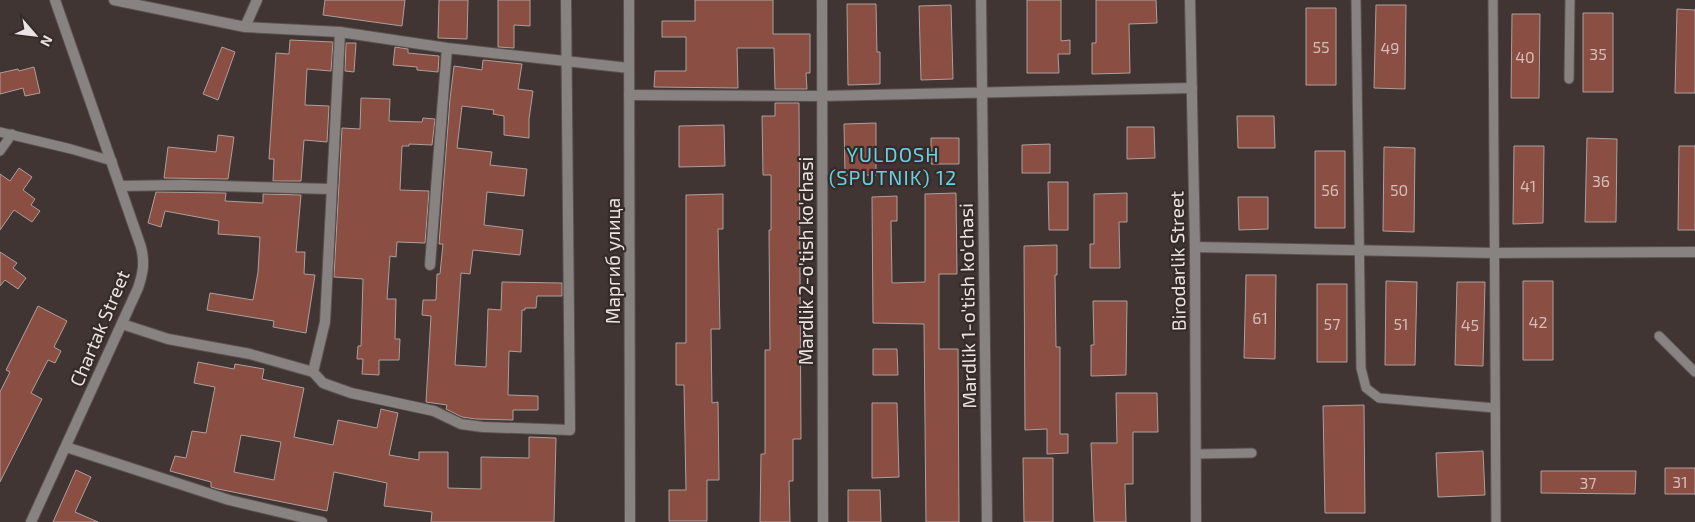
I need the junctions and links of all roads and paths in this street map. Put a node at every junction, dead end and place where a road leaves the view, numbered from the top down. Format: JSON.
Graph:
{"nodes":[{"id":1,"x":55,"y":0,"type":"edge"},
{"id":2,"x":114,"y":0,"type":"edge"},
{"id":3,"x":257,"y":0,"type":"edge"},
{"id":4,"x":566,"y":0,"type":"edge"},
{"id":5,"x":629,"y":0,"type":"edge"},
{"id":6,"x":822,"y":0,"type":"edge"},
{"id":7,"x":982,"y":0,"type":"edge"},
{"id":8,"x":1190,"y":0,"type":"edge"},
{"id":9,"x":1356,"y":0,"type":"edge"},
{"id":10,"x":1492,"y":0,"type":"edge"},
{"id":11,"x":1570,"y":0,"type":"edge"},
{"id":12,"x":245,"y":27,"type":"junction"},
{"id":13,"x":340,"y":32,"type":"junction"},
{"id":14,"x":447,"y":48,"type":"junction"},
{"id":15,"x":565,"y":61,"type":"junction"},
{"id":16,"x":629,"y":68,"type":"junction"},
{"id":17,"x":1569,"y":79,"type":"dead end"},
{"id":18,"x":1192,"y":88,"type":"junction"},
{"id":19,"x":982,"y":94,"type":"junction"},
{"id":20,"x":629,"y":95,"type":"junction"},
{"id":21,"x":822,"y":96,"type":"junction"},
{"id":22,"x":0,"y":132,"type":"edge"},
{"id":23,"x":12,"y":134,"type":"junction"},
{"id":24,"x":0,"y":151,"type":"edge"},
{"id":25,"x":112,"y":161,"type":"junction"},
{"id":26,"x":120,"y":186,"type":"junction"},
{"id":27,"x":331,"y":189,"type":"junction"},
{"id":28,"x":1195,"y":248,"type":"junction"},
{"id":29,"x":1494,"y":252,"type":"junction"},
{"id":30,"x":1695,"y":252,"type":"edge"},
{"id":31,"x":430,"y":265,"type":"dead end"},
{"id":32,"x":122,"y":324,"type":"junction"},
{"id":33,"x":1659,"y":336,"type":"dead end"},
{"id":34,"x":313,"y":372,"type":"junction"},
{"id":35,"x":1695,"y":372,"type":"edge"},
{"id":36,"x":1495,"y":408,"type":"junction"},
{"id":37,"x":66,"y":447,"type":"junction"},
{"id":38,"x":1252,"y":453,"type":"dead end"},
{"id":39,"x":1196,"y":454,"type":"junction"},
{"id":40,"x":31,"y":522,"type":"edge"},
{"id":41,"x":322,"y":522,"type":"edge"},
{"id":42,"x":630,"y":522,"type":"edge"},
{"id":43,"x":823,"y":522,"type":"edge"},
{"id":44,"x":987,"y":522,"type":"edge"},
{"id":45,"x":1196,"y":522,"type":"edge"},
{"id":46,"x":1496,"y":522,"type":"edge"}],
"edges":[{"from":1,"to":25,"type":"street","name":"Chartak Street"},
{"from":2,"to":12,"type":"street"},
{"from":3,"to":12,"type":"street"},
{"from":4,"to":15,"type":"street"},
{"from":5,"to":16,"type":"street","name":"Маргиб улица"},
{"from":6,"to":21,"type":"street","name":"Mardlik 2-o'tish ko'chasi"},
{"from":7,"to":19,"type":"street","name":"Mardlik 1-o'tish ko'chasi"},
{"from":8,"to":18,"type":"street","name":"Birodarlik Street"},
{"from":9,"to":36,"type":"lane"},
{"from":10,"to":29,"type":"lane"},
{"from":11,"to":17,"type":"lane"},
{"from":12,"to":13,"type":"street"},
{"from":13,"to":14,"type":"street"},
{"from":13,"to":27,"type":"street"},
{"from":14,"to":15,"type":"street"},
{"from":14,"to":31,"type":"street"},
{"from":15,"to":16,"type":"street"},
{"from":15,"to":34,"type":"street"},
{"from":16,"to":20,"type":"street","name":"Маргиб улица"},
{"from":18,"to":19,"type":"street"},
{"from":18,"to":28,"type":"street","name":"Birodarlik Street"},
{"from":19,"to":21,"type":"street"},
{"from":19,"to":44,"type":"street","name":"Mardlik 1-o'tish ko'chasi"},
{"from":20,"to":21,"type":"street"},
{"from":20,"to":42,"type":"street","name":"Маргиб улица"},
{"from":21,"to":43,"type":"street","name":"Mardlik 2-o'tish ko'chasi"},
{"from":22,"to":23,"type":"lane"},
{"from":23,"to":24,"type":"lane"},
{"from":23,"to":25,"type":"lane"},
{"from":25,"to":26,"type":"street","name":"Chartak Street"},
{"from":26,"to":27,"type":"street"},
{"from":26,"to":32,"type":"street","name":"Chartak Street"},
{"from":27,"to":34,"type":"street"},
{"from":28,"to":29,"type":"street"},
{"from":28,"to":39,"type":"street","name":"Birodarlik Street"},
{"from":29,"to":30,"type":"street"},
{"from":29,"to":36,"type":"lane"},
{"from":32,"to":34,"type":"street"},
{"from":32,"to":37,"type":"street","name":"Chartak Street"},
{"from":33,"to":35,"type":"lane"},
{"from":36,"to":46,"type":"lane"},
{"from":37,"to":40,"type":"street","name":"Chartak Street"},
{"from":37,"to":41,"type":"street"},
{"from":38,"to":39,"type":"lane"},
{"from":39,"to":45,"type":"street","name":"Birodarlik Street"}]}
